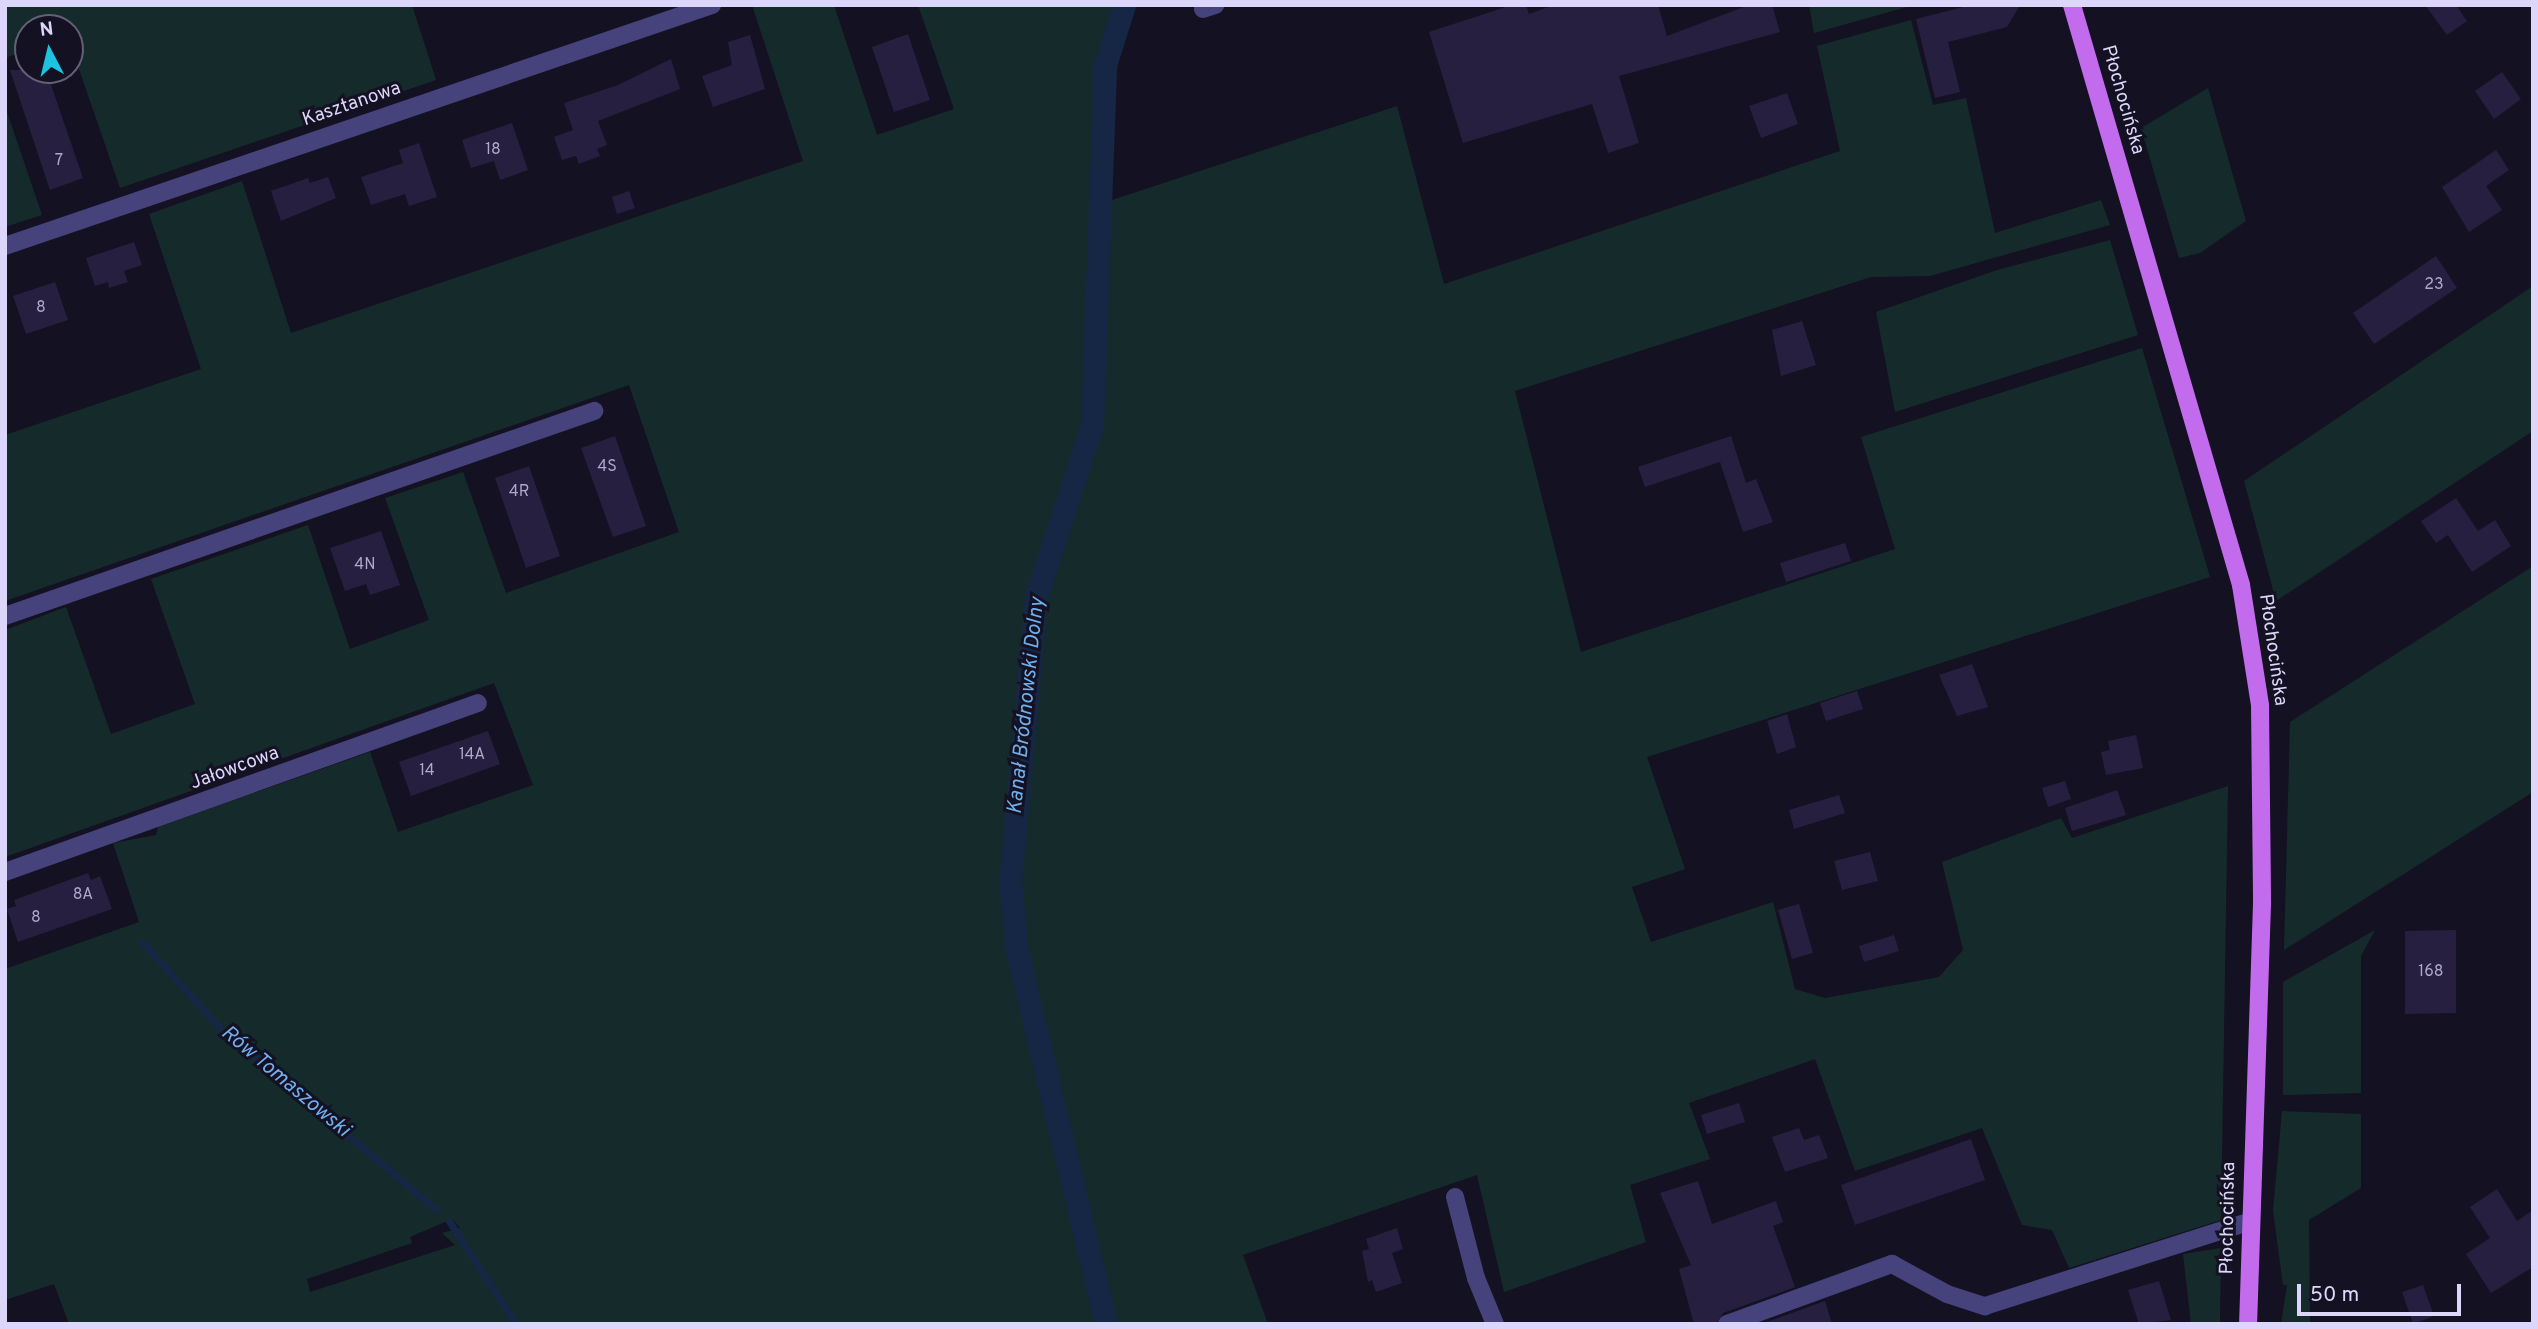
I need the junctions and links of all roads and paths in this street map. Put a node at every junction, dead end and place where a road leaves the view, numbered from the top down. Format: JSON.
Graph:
{"nodes":[{"id":1,"x":712,"y":5,"type":"edge"},
{"id":2,"x":2072,"y":5,"type":"edge"},
{"id":3,"x":5,"y":246,"type":"edge"},
{"id":4,"x":594,"y":411,"type":"dead end"},
{"id":5,"x":5,"y":616,"type":"edge"},
{"id":6,"x":478,"y":703,"type":"dead end"},
{"id":7,"x":5,"y":872,"type":"edge"},
{"id":8,"x":1455,"y":1198,"type":"dead end"},
{"id":9,"x":2251,"y":1222,"type":"junction"},
{"id":10,"x":1495,"y":1324,"type":"edge"},
{"id":11,"x":1727,"y":1324,"type":"edge"},
{"id":12,"x":2248,"y":1324,"type":"edge"}],
"edges":[{"from":1,"to":3,"type":"street","name":"Kasztanowa"},
{"from":2,"to":9,"type":"main road","name":"Płochocińska"},
{"from":4,"to":5,"type":"street"},
{"from":6,"to":7,"type":"street","name":"Jałowcowa"},
{"from":8,"to":10,"type":"street"},
{"from":9,"to":11,"type":"street"},
{"from":9,"to":12,"type":"main road","name":"Płochocińska"}]}
